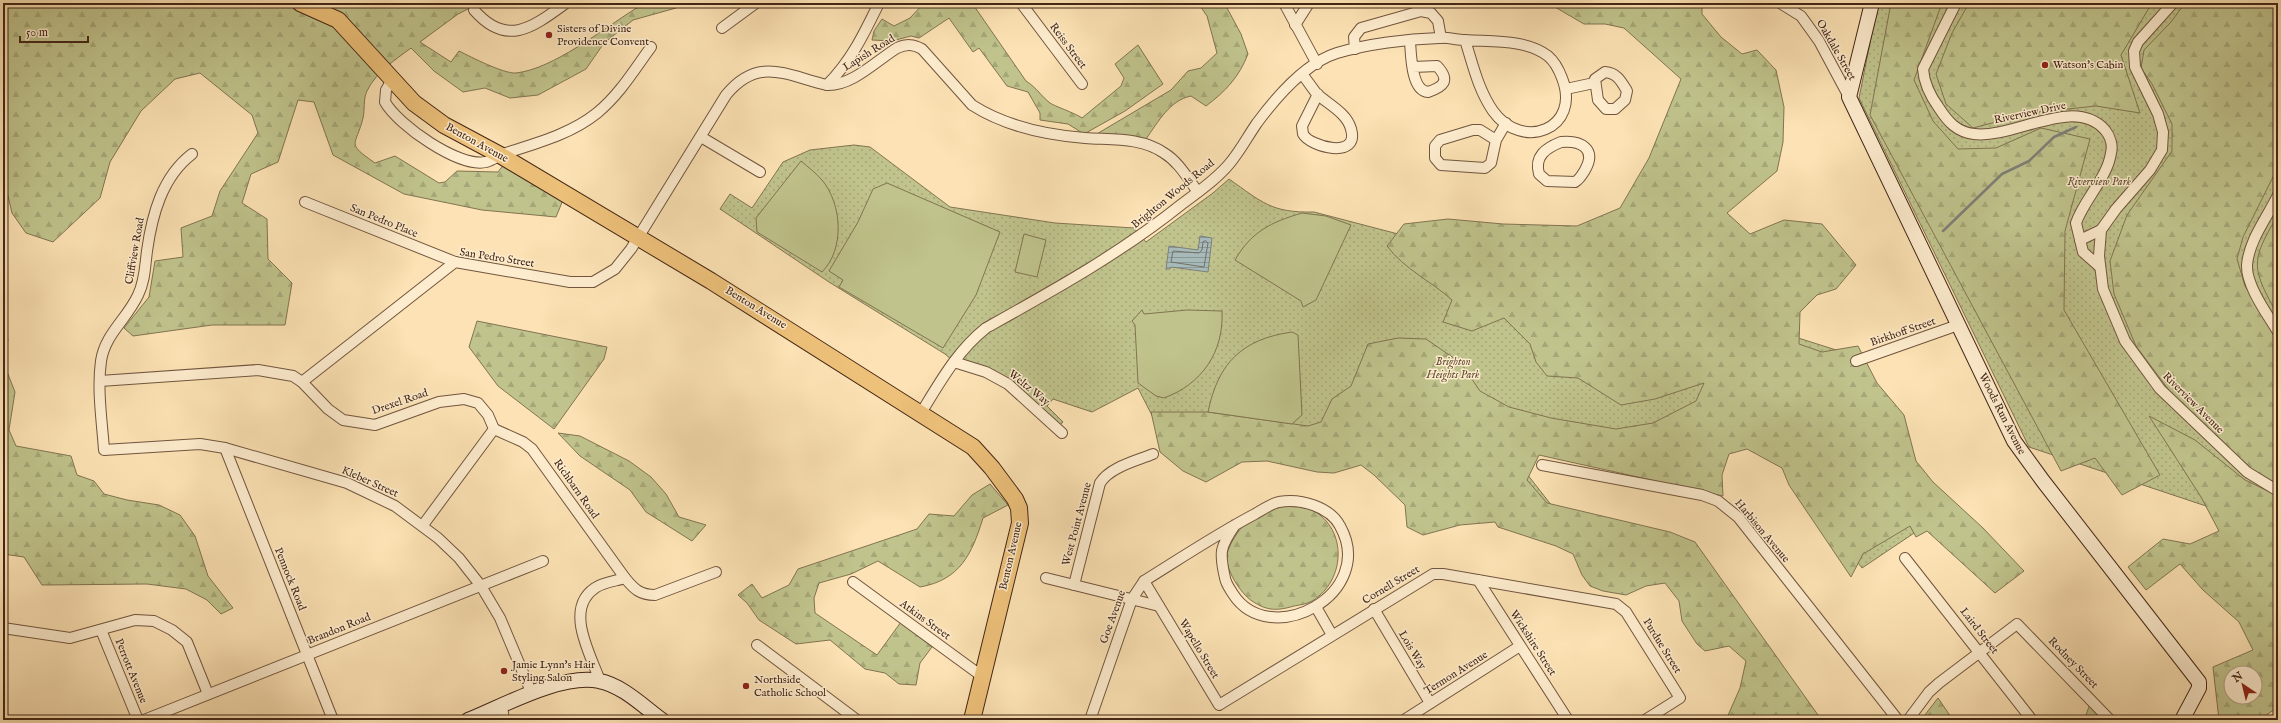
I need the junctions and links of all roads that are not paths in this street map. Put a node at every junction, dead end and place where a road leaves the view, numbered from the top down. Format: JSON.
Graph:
{"nodes":[{"id":1,"x":300,"y":3,"type":"edge"},
{"id":2,"x":566,"y":3,"type":"edge"},
{"id":3,"x":756,"y":3,"type":"edge"},
{"id":4,"x":879,"y":3,"type":"edge"},
{"id":5,"x":1020,"y":3,"type":"edge"},
{"id":6,"x":1284,"y":3,"type":"edge"},
{"id":7,"x":1309,"y":3,"type":"edge"},
{"id":8,"x":1780,"y":3,"type":"edge"},
{"id":9,"x":1872,"y":3,"type":"edge"},
{"id":10,"x":1956,"y":3,"type":"edge"},
{"id":11,"x":2173,"y":3,"type":"edge"},
{"id":12,"x":474,"y":10,"type":"dead end"},
{"id":13,"x":1295,"y":25,"type":"junction"},
{"id":14,"x":722,"y":28,"type":"dead end"},
{"id":15,"x":1441,"y":38,"type":"junction"},
{"id":16,"x":1465,"y":40,"type":"junction"},
{"id":17,"x":1410,"y":41,"type":"junction"},
{"id":18,"x":651,"y":47,"type":"dead end"},
{"id":19,"x":1356,"y":49,"type":"junction"},
{"id":20,"x":1317,"y":64,"type":"junction"},
{"id":21,"x":1413,"y":67,"type":"dead end"},
{"id":22,"x":1302,"y":74,"type":"junction"},
{"id":23,"x":392,"y":80,"type":"junction"},
{"id":24,"x":1594,"y":83,"type":"dead end"},
{"id":25,"x":1082,"y":84,"type":"dead end"},
{"id":26,"x":827,"y":85,"type":"junction"},
{"id":27,"x":1566,"y":89,"type":"junction"},
{"id":28,"x":1318,"y":94,"type":"junction"},
{"id":29,"x":1849,"y":97,"type":"junction"},
{"id":30,"x":1506,"y":122,"type":"junction"},
{"id":31,"x":1553,"y":127,"type":"junction"},
{"id":32,"x":701,"y":137,"type":"junction"},
{"id":33,"x":1496,"y":140,"type":"junction"},
{"id":34,"x":1561,"y":142,"type":"junction"},
{"id":35,"x":192,"y":154,"type":"dead end"},
{"id":36,"x":500,"y":155,"type":"junction"},
{"id":37,"x":760,"y":172,"type":"dead end"},
{"id":38,"x":1198,"y":192,"type":"junction"},
{"id":39,"x":2278,"y":195,"type":"edge"},
{"id":40,"x":305,"y":202,"type":"dead end"},
{"id":41,"x":2101,"y":230,"type":"junction"},
{"id":42,"x":638,"y":237,"type":"junction"},
{"id":43,"x":2080,"y":240,"type":"junction"},
{"id":44,"x":455,"y":262,"type":"junction"},
{"id":45,"x":2100,"y":266,"type":"junction"},
{"id":46,"x":1958,"y":325,"type":"junction"},
{"id":47,"x":2278,"y":332,"type":"edge"},
{"id":48,"x":1856,"y":361,"type":"dead end"},
{"id":49,"x":954,"y":362,"type":"junction"},
{"id":50,"x":100,"y":381,"type":"junction"},
{"id":51,"x":302,"y":382,"type":"junction"},
{"id":52,"x":921,"y":413,"type":"junction"},
{"id":53,"x":494,"y":429,"type":"junction"},
{"id":54,"x":1062,"y":433,"type":"dead end"},
{"id":55,"x":225,"y":448,"type":"junction"},
{"id":56,"x":104,"y":450,"type":"joint"},
{"id":57,"x":1153,"y":454,"type":"dead end"},
{"id":58,"x":1542,"y":465,"type":"dead end"},
{"id":59,"x":2278,"y":491,"type":"edge"},
{"id":60,"x":423,"y":525,"type":"junction"},
{"id":61,"x":1235,"y":525,"type":"junction"},
{"id":62,"x":1906,"y":558,"type":"dead end"},
{"id":63,"x":543,"y":561,"type":"dead end"},
{"id":64,"x":716,"y":572,"type":"dead end"},
{"id":65,"x":625,"y":578,"type":"junction"},
{"id":66,"x":1046,"y":578,"type":"dead end"},
{"id":67,"x":1478,"y":580,"type":"junction"},
{"id":68,"x":1144,"y":581,"type":"junction"},
{"id":69,"x":853,"y":582,"type":"dead end"},
{"id":70,"x":1074,"y":585,"type":"junction"},
{"id":71,"x":481,"y":586,"type":"junction"},
{"id":72,"x":1132,"y":599,"type":"junction"},
{"id":73,"x":1159,"y":606,"type":"junction"},
{"id":74,"x":1316,"y":607,"type":"junction"},
{"id":75,"x":1622,"y":607,"type":"joint"},
{"id":76,"x":1374,"y":610,"type":"junction"},
{"id":77,"x":3,"y":628,"type":"edge"},
{"id":78,"x":101,"y":630,"type":"junction"},
{"id":79,"x":1332,"y":635,"type":"junction"},
{"id":80,"x":757,"y":645,"type":"dead end"},
{"id":81,"x":1520,"y":646,"type":"junction"},
{"id":82,"x":1980,"y":652,"type":"junction"},
{"id":83,"x":307,"y":655,"type":"junction"},
{"id":84,"x":983,"y":677,"type":"junction"},
{"id":85,"x":600,"y":681,"type":"junction"},
{"id":86,"x":208,"y":694,"type":"junction"},
{"id":87,"x":532,"y":694,"type":"junction"},
{"id":88,"x":1430,"y":703,"type":"junction"},
{"id":89,"x":1219,"y":705,"type":"joint"},
{"id":90,"x":503,"y":713,"type":"edge"},
{"id":91,"x":659,"y":719,"type":"edge"},
{"id":92,"x":138,"y":720,"type":"edge"},
{"id":93,"x":144,"y":720,"type":"edge"},
{"id":94,"x":333,"y":720,"type":"edge"},
{"id":95,"x":468,"y":720,"type":"edge"},
{"id":96,"x":857,"y":720,"type":"edge"},
{"id":97,"x":972,"y":720,"type":"edge"},
{"id":98,"x":1090,"y":720,"type":"edge"},
{"id":99,"x":1404,"y":720,"type":"edge"},
{"id":100,"x":1568,"y":720,"type":"edge"},
{"id":101,"x":1645,"y":720,"type":"edge"},
{"id":102,"x":1898,"y":720,"type":"edge"},
{"id":103,"x":1908,"y":720,"type":"edge"},
{"id":104,"x":2032,"y":720,"type":"edge"},
{"id":105,"x":2110,"y":720,"type":"edge"},
{"id":106,"x":2182,"y":720,"type":"edge"}],
"edges":[{"from":1,"to":23,"type":"main road","name":"Benton Avenue"},
{"from":2,"to":12,"type":"street"},
{"from":3,"to":14,"type":"street"},
{"from":4,"to":26,"type":"street"},
{"from":5,"to":25,"type":"street","name":"Reiss Street"},
{"from":6,"to":13,"type":"street"},
{"from":7,"to":13,"type":"street"},
{"from":8,"to":29,"type":"street","name":"Oakdale Street"},
{"from":9,"to":29,"type":"street"},
{"from":10,"to":43,"type":"street","name":"Riverview Drive"},
{"from":11,"to":41,"type":"street"},
{"from":13,"to":20,"type":"street"},
{"from":15,"to":16,"type":"street","name":"Brighton Woods Road"},
{"from":15,"to":17,"type":"street","name":"Brighton Woods Road"},
{"from":15,"to":19,"type":"street"},
{"from":16,"to":27,"type":"street","name":"Brighton Woods Road"},
{"from":16,"to":30,"type":"street"},
{"from":17,"to":19,"type":"street","name":"Brighton Woods Road"},
{"from":17,"to":21,"type":"street"},
{"from":18,"to":36,"type":"street"},
{"from":19,"to":20,"type":"street","name":"Brighton Woods Road"},
{"from":20,"to":22,"type":"street","name":"Brighton Woods Road"},
{"from":22,"to":28,"type":"street"},
{"from":22,"to":38,"type":"street","name":"Brighton Woods Road"},
{"from":23,"to":36,"type":"main road","name":"Benton Avenue"},
{"from":23,"to":36,"type":"street"},
{"from":24,"to":27,"type":"street"},
{"from":26,"to":32,"type":"street","name":"Lapish Road"},
{"from":26,"to":38,"type":"street","name":"Lapish Road"},
{"from":27,"to":31,"type":"street"},
{"from":28,"to":28,"type":"street"},
{"from":29,"to":46,"type":"street","name":"Woods Run Avenue"},
{"from":30,"to":31,"type":"street"},
{"from":30,"to":33,"type":"street"},
{"from":31,"to":34,"type":"street"},
{"from":32,"to":37,"type":"street"},
{"from":32,"to":42,"type":"street","name":"Lapish Road"},
{"from":33,"to":33,"type":"street"},
{"from":34,"to":34,"type":"street"},
{"from":35,"to":50,"type":"street","name":"Cliffview Road"},
{"from":36,"to":42,"type":"main road","name":"Benton Avenue"},
{"from":38,"to":49,"type":"street","name":"Brighton Woods Road"},
{"from":39,"to":47,"type":"street"},
{"from":40,"to":44,"type":"street","name":"San Pedro Place"},
{"from":41,"to":43,"type":"street"},
{"from":41,"to":45,"type":"street","name":"Riverview Avenue"},
{"from":42,"to":44,"type":"street","name":"San Pedro Street"},
{"from":42,"to":52,"type":"main road","name":"Benton Avenue"},
{"from":43,"to":45,"type":"street"},
{"from":44,"to":51,"type":"street","name":"San Pedro Street"},
{"from":45,"to":59,"type":"street","name":"Riverview Avenue"},
{"from":46,"to":48,"type":"street","name":"Birkhoff Street"},
{"from":46,"to":106,"type":"street","name":"Woods Run Avenue"},
{"from":49,"to":52,"type":"street","name":"Brighton Woods Road"},
{"from":49,"to":54,"type":"street","name":"Weltz Way"},
{"from":50,"to":51,"type":"street","name":"Drexel Road"},
{"from":50,"to":56,"type":"street","name":"Cliffview Road"},
{"from":51,"to":53,"type":"street","name":"Drexel Road"},
{"from":52,"to":84,"type":"main road","name":"Benton Avenue"},
{"from":53,"to":60,"type":"street"},
{"from":53,"to":65,"type":"street","name":"Richbarn Road"},
{"from":55,"to":56,"type":"street","name":"Kleber Street"},
{"from":55,"to":60,"type":"street","name":"Kleber Street"},
{"from":55,"to":83,"type":"street","name":"Pennock Road"},
{"from":57,"to":70,"type":"street","name":"West Point Avenue"},
{"from":58,"to":102,"type":"street","name":"Harbison Avenue"},
{"from":60,"to":71,"type":"street","name":"Kleber Street"},
{"from":61,"to":68,"type":"street","name":"Goe Avenue"},
{"from":61,"to":74,"type":"street"},
{"from":61,"to":74,"type":"street"},
{"from":62,"to":82,"type":"street","name":"Laird Street"},
{"from":63,"to":71,"type":"street","name":"Brandon Road"},
{"from":64,"to":65,"type":"street","name":"Richbarn Road"},
{"from":65,"to":85,"type":"street"},
{"from":66,"to":70,"type":"street"},
{"from":67,"to":75,"type":"street","name":"Cornell Street"},
{"from":67,"to":76,"type":"street","name":"Cornell Street"},
{"from":67,"to":81,"type":"street","name":"Wickshire Street"},
{"from":68,"to":72,"type":"street","name":"Goe Avenue"},
{"from":68,"to":73,"type":"street","name":"Wapello Street"},
{"from":69,"to":84,"type":"street","name":"Atkins Street"},
{"from":70,"to":72,"type":"street"},
{"from":71,"to":83,"type":"street","name":"Brandon Road"},
{"from":71,"to":87,"type":"street","name":"Kleber Street"},
{"from":72,"to":73,"type":"street"},
{"from":72,"to":98,"type":"street","name":"Goe Avenue"},
{"from":73,"to":89,"type":"street","name":"Wapello Street"},
{"from":74,"to":79,"type":"street"},
{"from":75,"to":101,"type":"street","name":"Purdue Street"},
{"from":76,"to":79,"type":"street","name":"Cornell Street"},
{"from":76,"to":88,"type":"street","name":"Lois Way"},
{"from":77,"to":78,"type":"street"},
{"from":78,"to":86,"type":"street"},
{"from":78,"to":92,"type":"street","name":"Perrott Avenue"},
{"from":79,"to":89,"type":"street","name":"Cornell Street"},
{"from":80,"to":96,"type":"street"},
{"from":81,"to":88,"type":"street","name":"Termon Avenue"},
{"from":81,"to":100,"type":"street","name":"Wickshire Street"},
{"from":82,"to":103,"type":"street"},
{"from":82,"to":104,"type":"street","name":"Laird Street"},
{"from":82,"to":105,"type":"street","name":"Rodney Street"},
{"from":83,"to":86,"type":"street","name":"Brandon Road"},
{"from":83,"to":94,"type":"street","name":"Pennock Road"},
{"from":84,"to":97,"type":"main road","name":"Benton Avenue"},
{"from":85,"to":87,"type":"street"},
{"from":85,"to":91,"type":"street"},
{"from":86,"to":93,"type":"street","name":"Brandon Road"},
{"from":87,"to":90,"type":"street"},
{"from":88,"to":99,"type":"street","name":"Termon Avenue"},
{"from":90,"to":95,"type":"street"}]}
